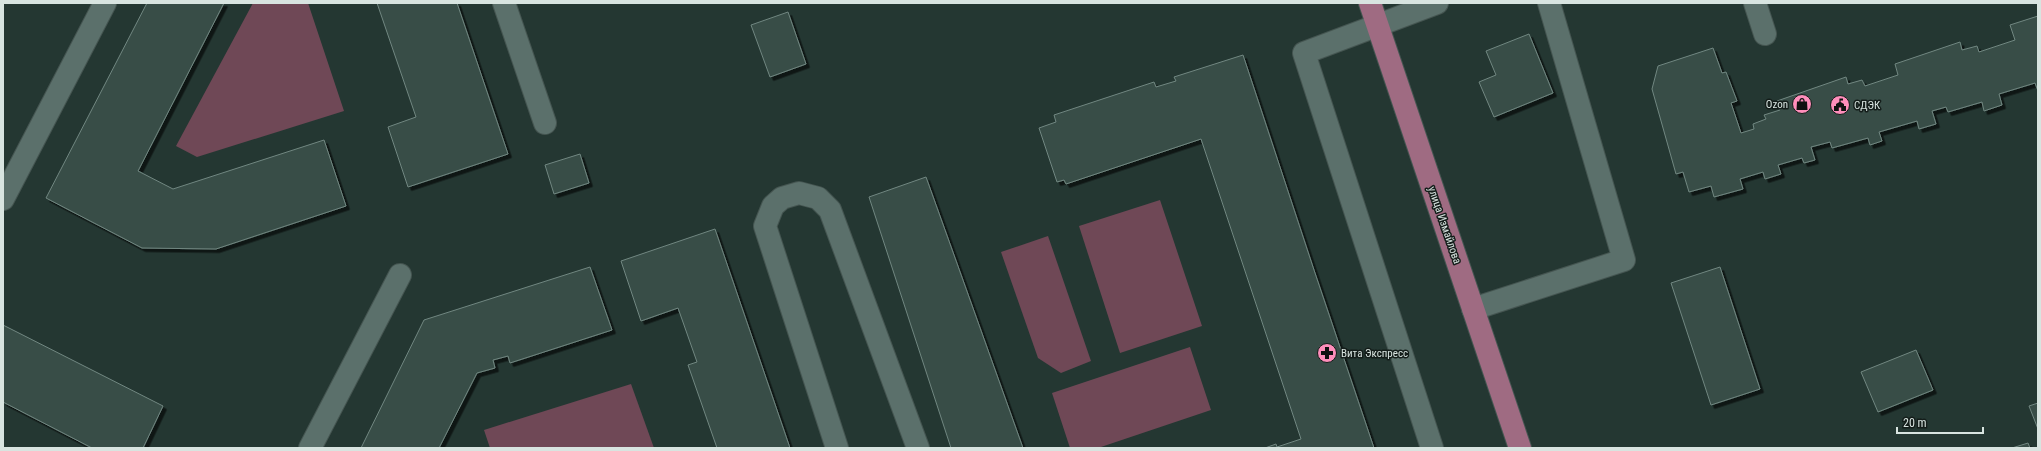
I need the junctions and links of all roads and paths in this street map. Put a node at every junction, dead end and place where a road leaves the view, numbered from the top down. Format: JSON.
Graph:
{"nodes":[{"id":1,"x":105,"y":3,"type":"edge"},
{"id":2,"x":504,"y":3,"type":"edge"},
{"id":3,"x":1370,"y":3,"type":"edge"},
{"id":4,"x":1437,"y":3,"type":"edge"},
{"id":5,"x":1548,"y":3,"type":"edge"},
{"id":6,"x":1755,"y":3,"type":"edge"},
{"id":7,"x":1377,"y":24,"type":"junction"},
{"id":8,"x":1765,"y":34,"type":"dead end"},
{"id":9,"x":546,"y":123,"type":"dead end"},
{"id":10,"x":3,"y":200,"type":"edge"},
{"id":11,"x":400,"y":274,"type":"dead end"},
{"id":12,"x":1473,"y":309,"type":"junction"},
{"id":13,"x":310,"y":448,"type":"edge"},
{"id":14,"x":837,"y":448,"type":"edge"},
{"id":15,"x":918,"y":448,"type":"edge"},
{"id":16,"x":1432,"y":448,"type":"edge"},
{"id":17,"x":1520,"y":448,"type":"edge"}],
"edges":[{"from":1,"to":10,"type":"lane"},
{"from":2,"to":9,"type":"lane"},
{"from":3,"to":7,"type":"main road","name":"улица Измайлова"},
{"from":4,"to":7,"type":"lane"},
{"from":5,"to":12,"type":"lane"},
{"from":6,"to":8,"type":"lane"},
{"from":7,"to":12,"type":"main road","name":"улица Измайлова"},
{"from":7,"to":16,"type":"lane"},
{"from":11,"to":13,"type":"lane"},
{"from":12,"to":17,"type":"main road","name":"улица Измайлова"},
{"from":14,"to":15,"type":"lane"}]}
